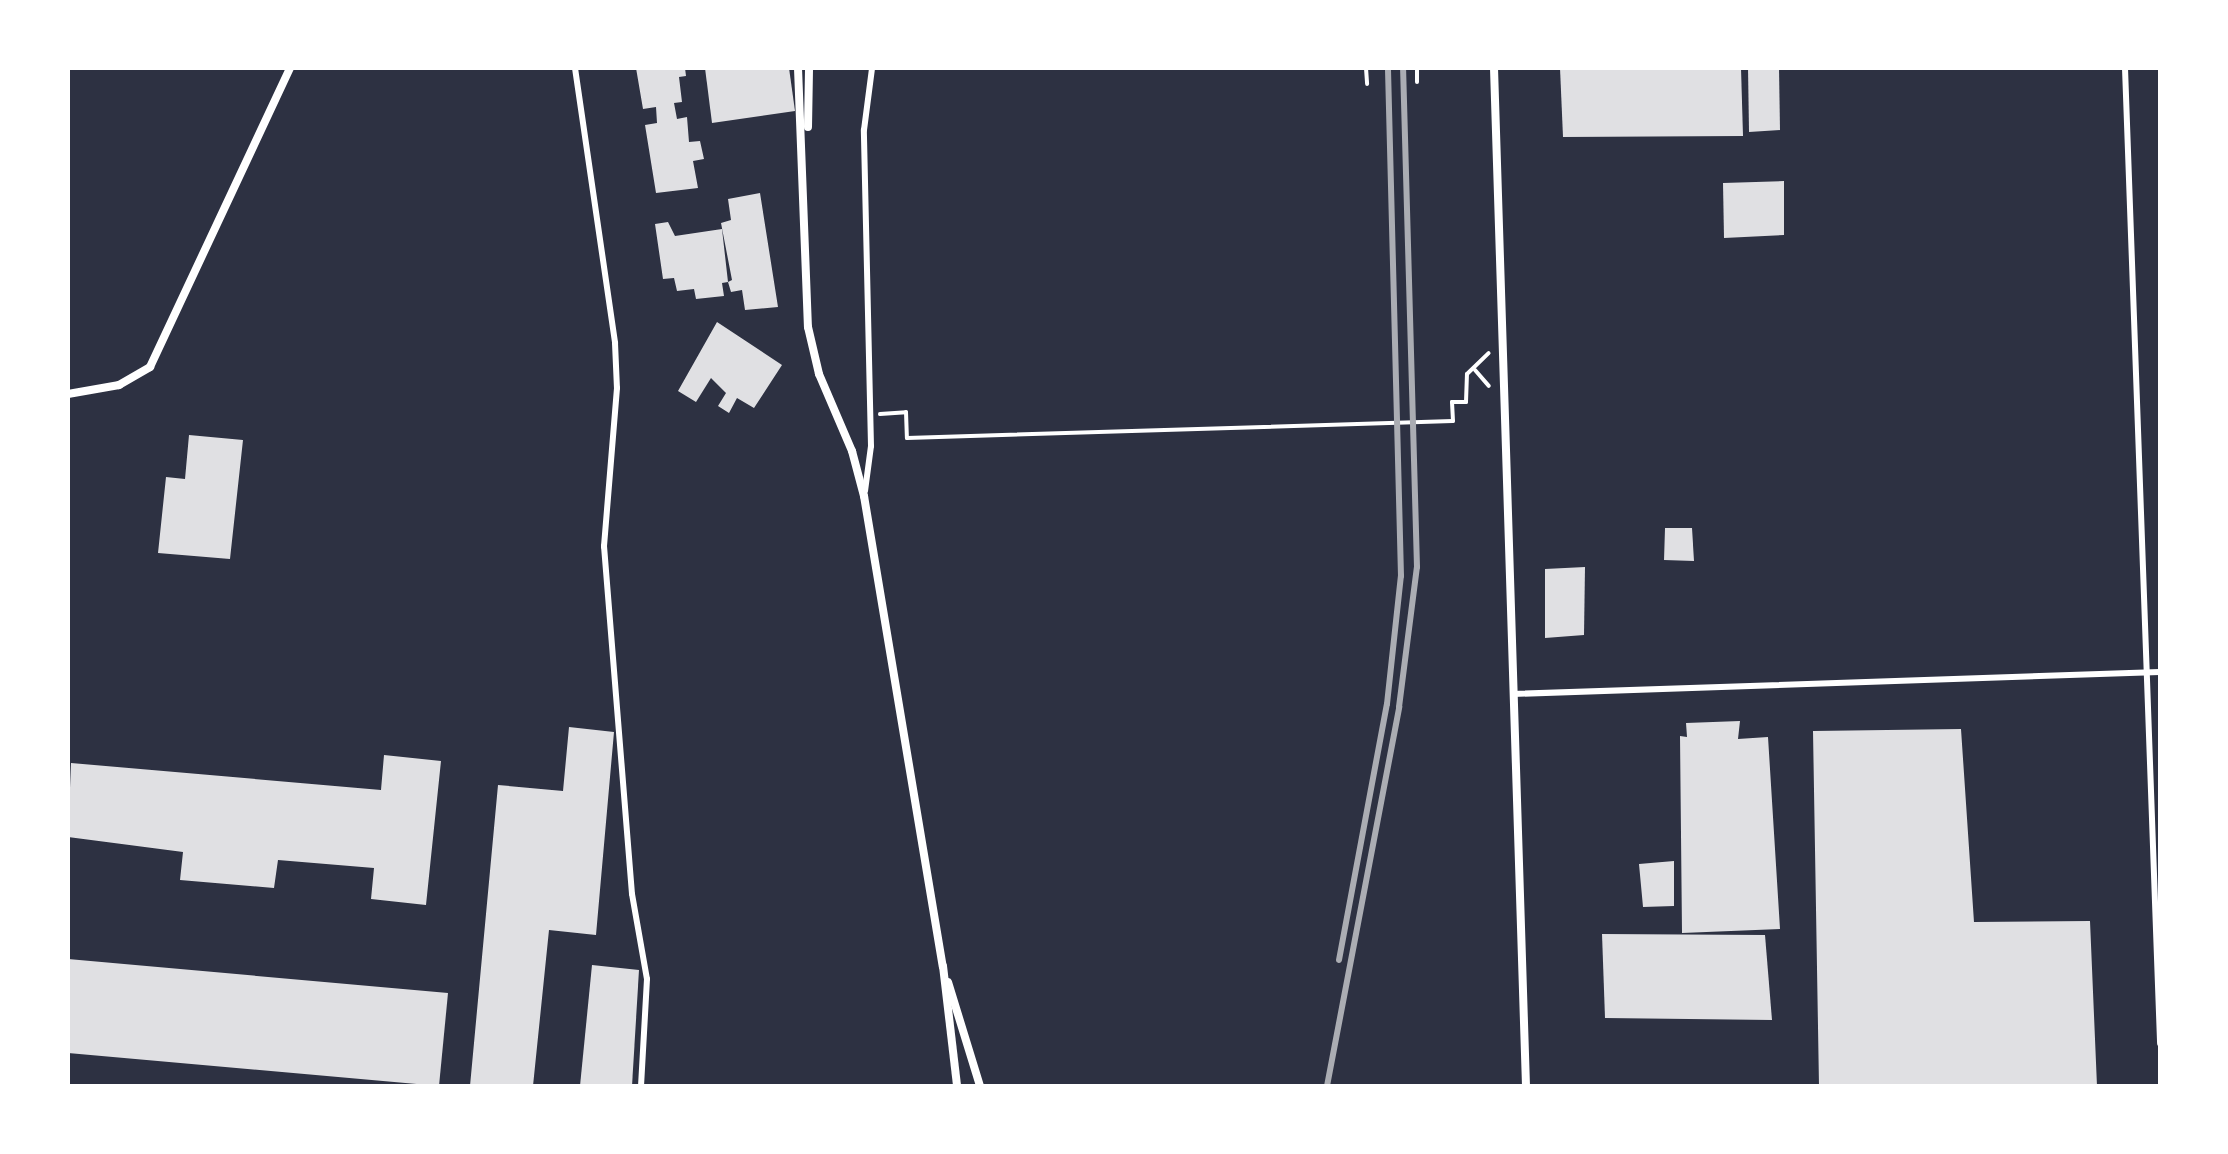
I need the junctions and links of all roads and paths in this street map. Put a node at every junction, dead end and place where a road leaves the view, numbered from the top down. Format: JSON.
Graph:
{"nodes":[{"id":1,"x":290,"y":68,"type":"edge"},
{"id":2,"x":575,"y":68,"type":"edge"},
{"id":3,"x":798,"y":68,"type":"edge"},
{"id":4,"x":809,"y":68,"type":"edge"},
{"id":5,"x":872,"y":68,"type":"edge"},
{"id":6,"x":1366,"y":68,"type":"edge"},
{"id":7,"x":1417,"y":68,"type":"edge"},
{"id":8,"x":1494,"y":68,"type":"edge"},
{"id":9,"x":2125,"y":68,"type":"edge"},
{"id":10,"x":1417,"y":82,"type":"dead end"},
{"id":11,"x":1367,"y":84,"type":"dead end"},
{"id":12,"x":806,"y":155,"type":"junction"},
{"id":13,"x":1503,"y":347,"type":"junction"},
{"id":14,"x":68,"y":394,"type":"edge"},
{"id":15,"x":870,"y":414,"type":"junction"},
{"id":16,"x":864,"y":496,"type":"junction"},
{"id":17,"x":2160,"y":672,"type":"edge"},
{"id":18,"x":2144,"y":673,"type":"junction"},
{"id":19,"x":1513,"y":694,"type":"junction"},
{"id":20,"x":943,"y":966,"type":"junction"},
{"id":21,"x":2160,"y":1043,"type":"edge"},
{"id":22,"x":641,"y":1086,"type":"edge"},
{"id":23,"x":957,"y":1086,"type":"edge"},
{"id":24,"x":980,"y":1086,"type":"edge"},
{"id":25,"x":1526,"y":1086,"type":"edge"}],
"edges":[{"from":1,"to":14,"type":"street"},
{"from":2,"to":22,"type":"lane"},
{"from":3,"to":12,"type":"street"},
{"from":4,"to":12,"type":"street"},
{"from":5,"to":15,"type":"lane"},
{"from":6,"to":11,"type":"path"},
{"from":7,"to":10,"type":"path"},
{"from":8,"to":13,"type":"street"},
{"from":9,"to":18,"type":"lane"},
{"from":12,"to":16,"type":"street"},
{"from":13,"to":15,"type":"path"},
{"from":13,"to":19,"type":"street"},
{"from":15,"to":16,"type":"lane"},
{"from":16,"to":20,"type":"street"},
{"from":17,"to":18,"type":"lane"},
{"from":18,"to":19,"type":"lane"},
{"from":18,"to":21,"type":"lane"},
{"from":19,"to":25,"type":"street"},
{"from":20,"to":23,"type":"street"},
{"from":20,"to":24,"type":"street"}]}
